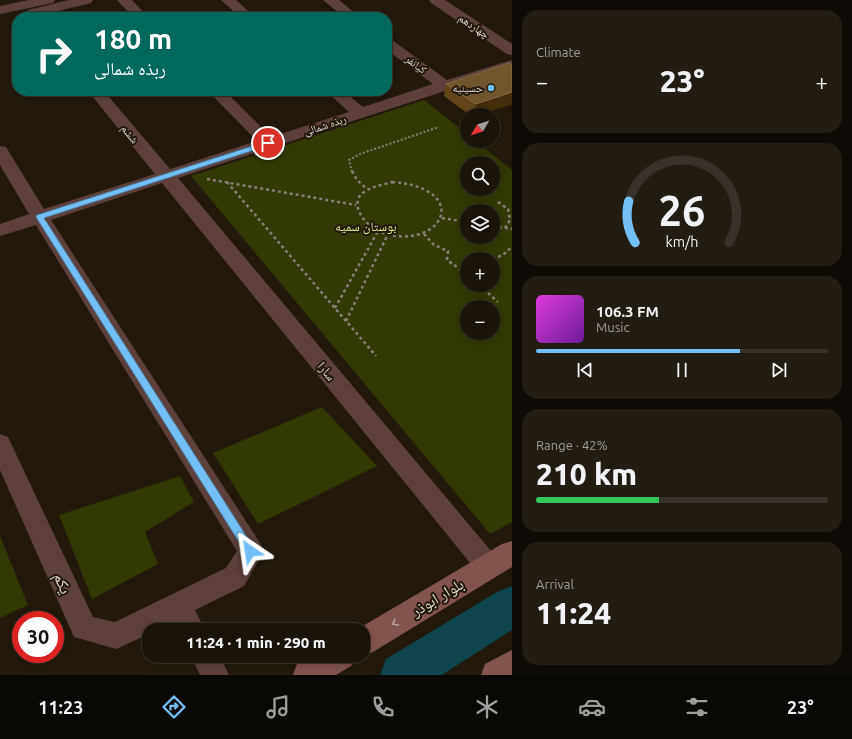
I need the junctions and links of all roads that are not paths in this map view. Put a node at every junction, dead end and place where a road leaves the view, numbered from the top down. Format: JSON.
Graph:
{"nodes":[{"id":1,"x":49,"y":0,"type":"edge"},
{"id":2,"x":86,"y":0,"type":"edge"},
{"id":3,"x":124,"y":0,"type":"edge"},
{"id":4,"x":228,"y":0,"type":"edge"},
{"id":5,"x":330,"y":0,"type":"edge"},
{"id":6,"x":436,"y":0,"type":"edge"},
{"id":7,"x":0,"y":10,"type":"edge"},
{"id":8,"x":44,"y":12,"type":"edge"},
{"id":9,"x":137,"y":12,"type":"edge"},
{"id":10,"x":242,"y":12,"type":"edge"},
{"id":11,"x":346,"y":12,"type":"edge"},
{"id":12,"x":392,"y":46,"type":"edge"},
{"id":13,"x":512,"y":51,"type":"edge"},
{"id":14,"x":512,"y":64,"type":"edge"},
{"id":15,"x":445,"y":86,"type":"junction"},
{"id":16,"x":100,"y":96,"type":"edge"},
{"id":17,"x":221,"y":96,"type":"edge"},
{"id":18,"x":340,"y":96,"type":"edge"},
{"id":19,"x":360,"y":113,"type":"junction"},
{"id":20,"x":268,"y":143,"type":"junction"},
{"id":21,"x":0,"y":151,"type":"edge"},
{"id":22,"x":165,"y":176,"type":"junction"},
{"id":23,"x":40,"y":217,"type":"junction"},
{"id":24,"x":0,"y":230,"type":"edge"},
{"id":25,"x":0,"y":444,"type":"edge"},
{"id":26,"x":512,"y":553,"type":"edge"},
{"id":27,"x":488,"y":566,"type":"junction"},
{"id":28,"x":178,"y":606,"type":"junction"},
{"id":29,"x":187,"y":623,"type":"edge"},
{"id":30,"x":370,"y":638,"type":"edge"},
{"id":31,"x":209,"y":663,"type":"edge"},
{"id":32,"x":329,"y":663,"type":"edge"},
{"id":33,"x":512,"y":665,"type":"edge"},
{"id":34,"x":215,"y":675,"type":"edge"},
{"id":35,"x":308,"y":675,"type":"edge"},
{"id":36,"x":496,"y":675,"type":"edge"}],
"edges":[{"from":1,"to":7,"type":"street"},
{"from":2,"to":8,"type":"street"},
{"from":3,"to":9,"type":"street"},
{"from":4,"to":10,"type":"street"},
{"from":5,"to":11,"type":"street"},
{"from":6,"to":13,"type":"street","name":"چهاردهم"},
{"from":12,"to":15,"type":"street","name":"کیانفر"},
{"from":14,"to":15,"type":"street","name":"ربذه شمالی"},
{"from":15,"to":19,"type":"street","name":"ربذه شمالی"},
{"from":16,"to":22,"type":"street","name":"ششم"},
{"from":17,"to":20,"type":"street"},
{"from":18,"to":19,"type":"street"},
{"from":19,"to":20,"type":"street","name":"ربذه شمالی"},
{"from":20,"to":22,"type":"street","name":"ربذه شمالی"},
{"from":21,"to":23,"type":"street"},
{"from":22,"to":23,"type":"street","name":"ربذه شمالی"},
{"from":22,"to":27,"type":"street","name":"سارا"},
{"from":23,"to":24,"type":"street","name":"ربذه شمالی"},
{"from":23,"to":28,"type":"street"},
{"from":25,"to":28,"type":"street","name":"یکم"},
{"from":26,"to":27,"type":"main road","name":"بلوار ابوذر"},
{"from":27,"to":30,"type":"main road","name":"بلوار ابوذر","one_way":true},
{"from":28,"to":29,"type":"street"},
{"from":31,"to":34,"type":"street"},
{"from":32,"to":35,"type":"main road"},
{"from":33,"to":36,"type":"main road"}]}
